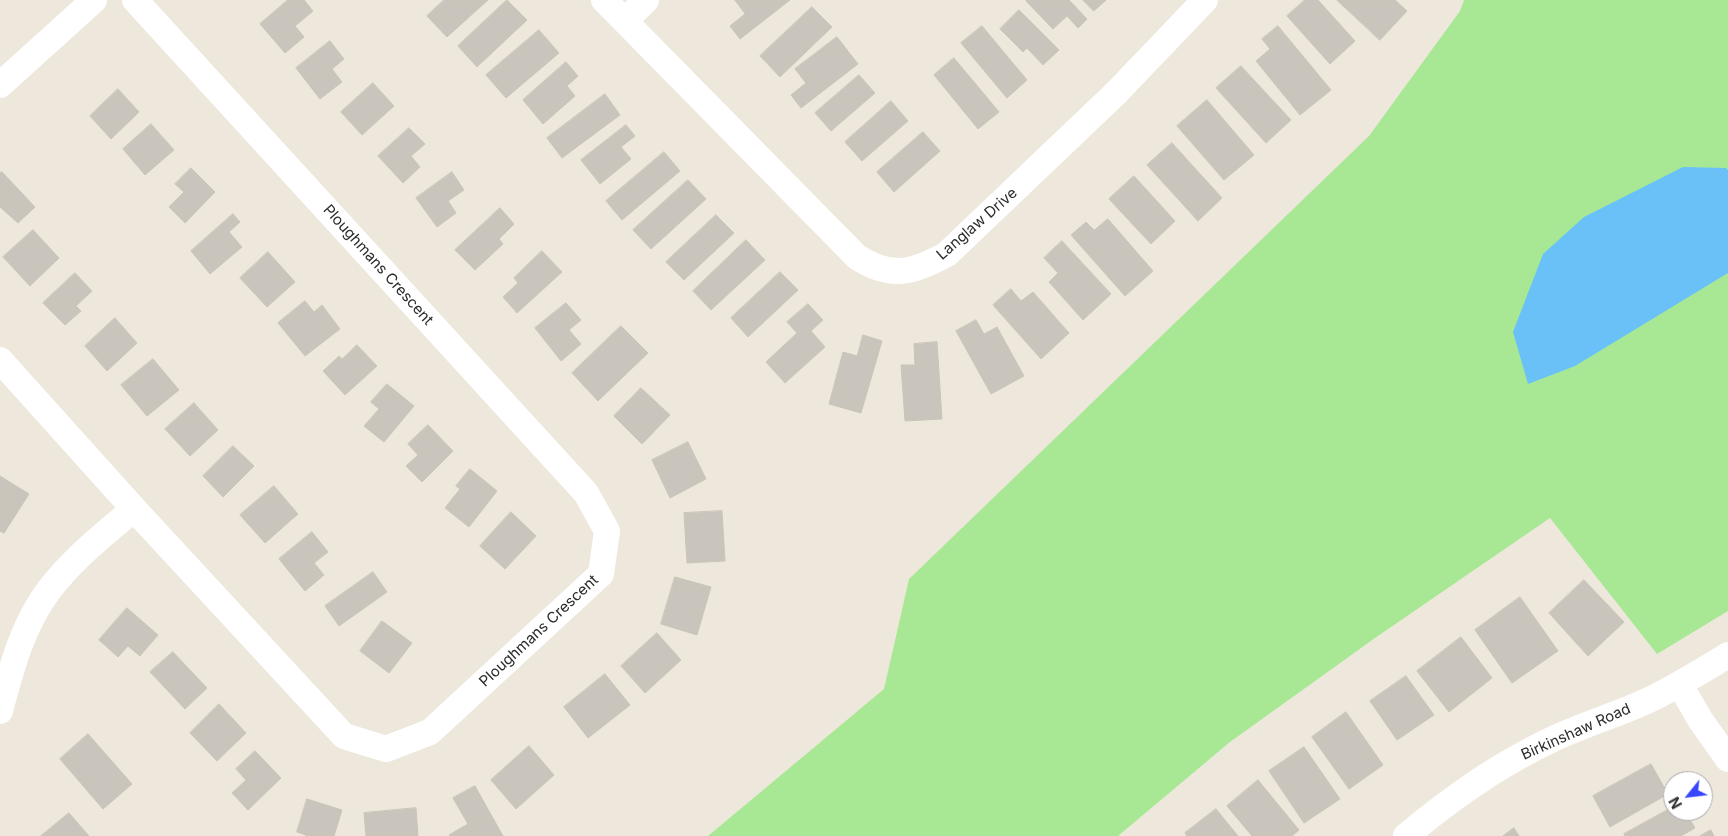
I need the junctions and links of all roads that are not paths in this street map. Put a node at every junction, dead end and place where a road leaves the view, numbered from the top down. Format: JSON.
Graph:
{"nodes":[{"id":1,"x":94,"y":0,"type":"edge"},
{"id":2,"x":135,"y":0,"type":"edge"},
{"id":3,"x":604,"y":0,"type":"edge"},
{"id":4,"x":646,"y":0,"type":"edge"},
{"id":5,"x":1205,"y":0,"type":"edge"},
{"id":6,"x":625,"y":21,"type":"junction"},
{"id":7,"x":0,"y":85,"type":"edge"},
{"id":8,"x":0,"y":360,"type":"edge"},
{"id":9,"x":134,"y":508,"type":"junction"},
{"id":10,"x":1728,"y":656,"type":"edge"},
{"id":11,"x":1680,"y":685,"type":"junction"},
{"id":12,"x":0,"y":711,"type":"edge"},
{"id":13,"x":1728,"y":759,"type":"edge"},
{"id":14,"x":1406,"y":836,"type":"edge"}],
"edges":[{"from":1,"to":7,"type":"street"},
{"from":2,"to":9,"type":"street","name":"Ploughmans Crescent"},
{"from":3,"to":6,"type":"street","name":"Langlaw Drive"},
{"from":4,"to":6,"type":"street"},
{"from":5,"to":6,"type":"street","name":"Langlaw Drive"},
{"from":8,"to":9,"type":"street","name":"Ploughmans Crescent"},
{"from":9,"to":12,"type":"street"},
{"from":10,"to":11,"type":"street","name":"Birkinshaw Road"},
{"from":11,"to":13,"type":"street"},
{"from":11,"to":14,"type":"street","name":"Birkinshaw Road"}]}
